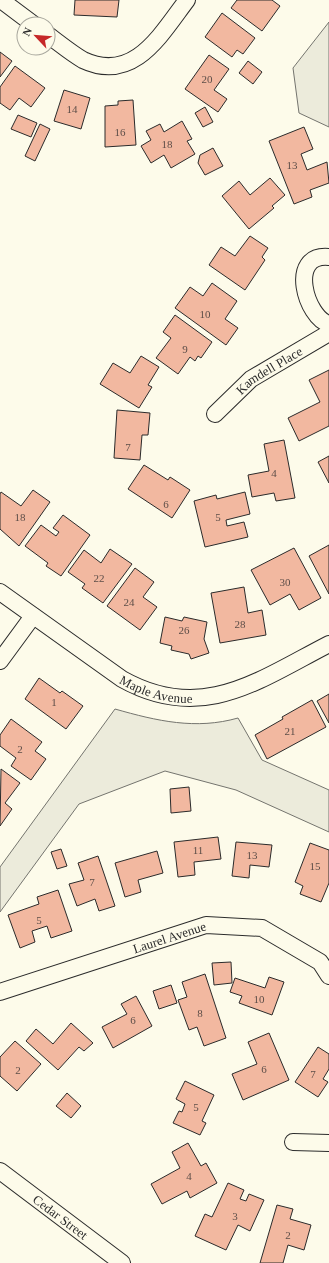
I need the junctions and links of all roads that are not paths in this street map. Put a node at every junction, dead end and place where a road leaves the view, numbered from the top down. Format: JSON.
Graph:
{"nodes":[{"id":1,"x":1,"y":0,"type":"edge"},
{"id":2,"x":187,"y":0,"type":"edge"},
{"id":3,"x":22,"y":16,"type":"edge"},
{"id":4,"x":56,"y":41,"type":"edge"},
{"id":5,"x":329,"y":256,"type":"edge"},
{"id":6,"x":329,"y":324,"type":"edge"},
{"id":7,"x":329,"y":333,"type":"edge"},
{"id":8,"x":215,"y":414,"type":"dead end"},
{"id":9,"x":0,"y":592,"type":"edge"},
{"id":10,"x":33,"y":616,"type":"junction"},
{"id":11,"x":329,"y":644,"type":"edge"},
{"id":12,"x":0,"y":661,"type":"edge"},
{"id":13,"x":329,"y":976,"type":"edge"},
{"id":14,"x":0,"y":992,"type":"edge"},
{"id":15,"x":293,"y":1142,"type":"dead end"},
{"id":16,"x":329,"y":1143,"type":"edge"},
{"id":17,"x":0,"y":1171,"type":"edge"},
{"id":18,"x":122,"y":1263,"type":"edge"}],
"edges":[{"from":1,"to":3,"type":"street"},
{"from":2,"to":4,"type":"street"},
{"from":5,"to":6,"type":"street"},
{"from":7,"to":8,"type":"street","name":"Kamdell Place"},
{"from":9,"to":10,"type":"street","name":"Maple Avenue"},
{"from":10,"to":11,"type":"street","name":"Maple Avenue"},
{"from":10,"to":12,"type":"street"},
{"from":13,"to":14,"type":"street","name":"Laurel Avenue"},
{"from":15,"to":16,"type":"street"},
{"from":17,"to":18,"type":"street","name":"Cedar Street"}]}
